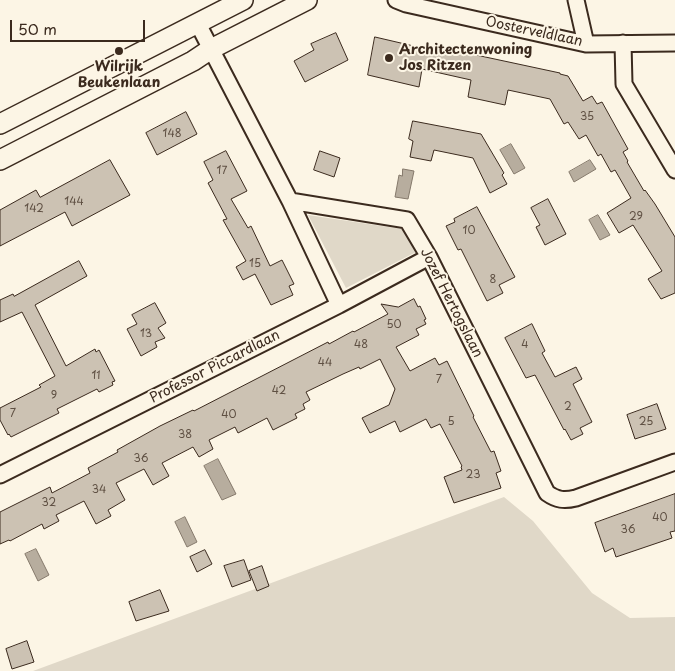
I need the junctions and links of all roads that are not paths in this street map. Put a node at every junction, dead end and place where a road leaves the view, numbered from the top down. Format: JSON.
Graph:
{"nodes":[{"id":1,"x":243,"y":0,"type":"edge"},
{"id":2,"x":307,"y":0,"type":"edge"},
{"id":3,"x":576,"y":0,"type":"edge"},
{"id":4,"x":401,"y":2,"type":"edge"},
{"id":5,"x":198,"y":24,"type":"junction"},
{"id":6,"x":623,"y":43,"type":"junction"},
{"id":7,"x":675,"y":43,"type":"edge"},
{"id":8,"x":586,"y":44,"type":"junction"},
{"id":9,"x":211,"y":49,"type":"junction"},
{"id":10,"x":0,"y":124,"type":"edge"},
{"id":11,"x":0,"y":160,"type":"edge"},
{"id":12,"x":675,"y":170,"type":"edge"},
{"id":13,"x":290,"y":201,"type":"junction"},
{"id":14,"x":429,"y":257,"type":"junction"},
{"id":15,"x":339,"y":305,"type":"junction"},
{"id":16,"x":675,"y":462,"type":"edge"},
{"id":17,"x":0,"y":475,"type":"edge"}],
"edges":[{"from":1,"to":5,"type":"street"},
{"from":2,"to":9,"type":"street"},
{"from":3,"to":8,"type":"street"},
{"from":4,"to":8,"type":"street","name":"Oosterveldlaan"},
{"from":5,"to":9,"type":"street"},
{"from":5,"to":10,"type":"street"},
{"from":6,"to":7,"type":"street","name":"Oosterveldlaan"},
{"from":6,"to":8,"type":"street","name":"Oosterveldlaan"},
{"from":6,"to":12,"type":"street"},
{"from":9,"to":11,"type":"street"},
{"from":9,"to":13,"type":"street"},
{"from":13,"to":14,"type":"street","name":"Jozef Hertogslaan"},
{"from":13,"to":15,"type":"street"},
{"from":14,"to":15,"type":"street","name":"Professor Piccardlaan"},
{"from":14,"to":16,"type":"street","name":"Jozef Hertogslaan"},
{"from":15,"to":17,"type":"street","name":"Professor Piccardlaan"}]}
